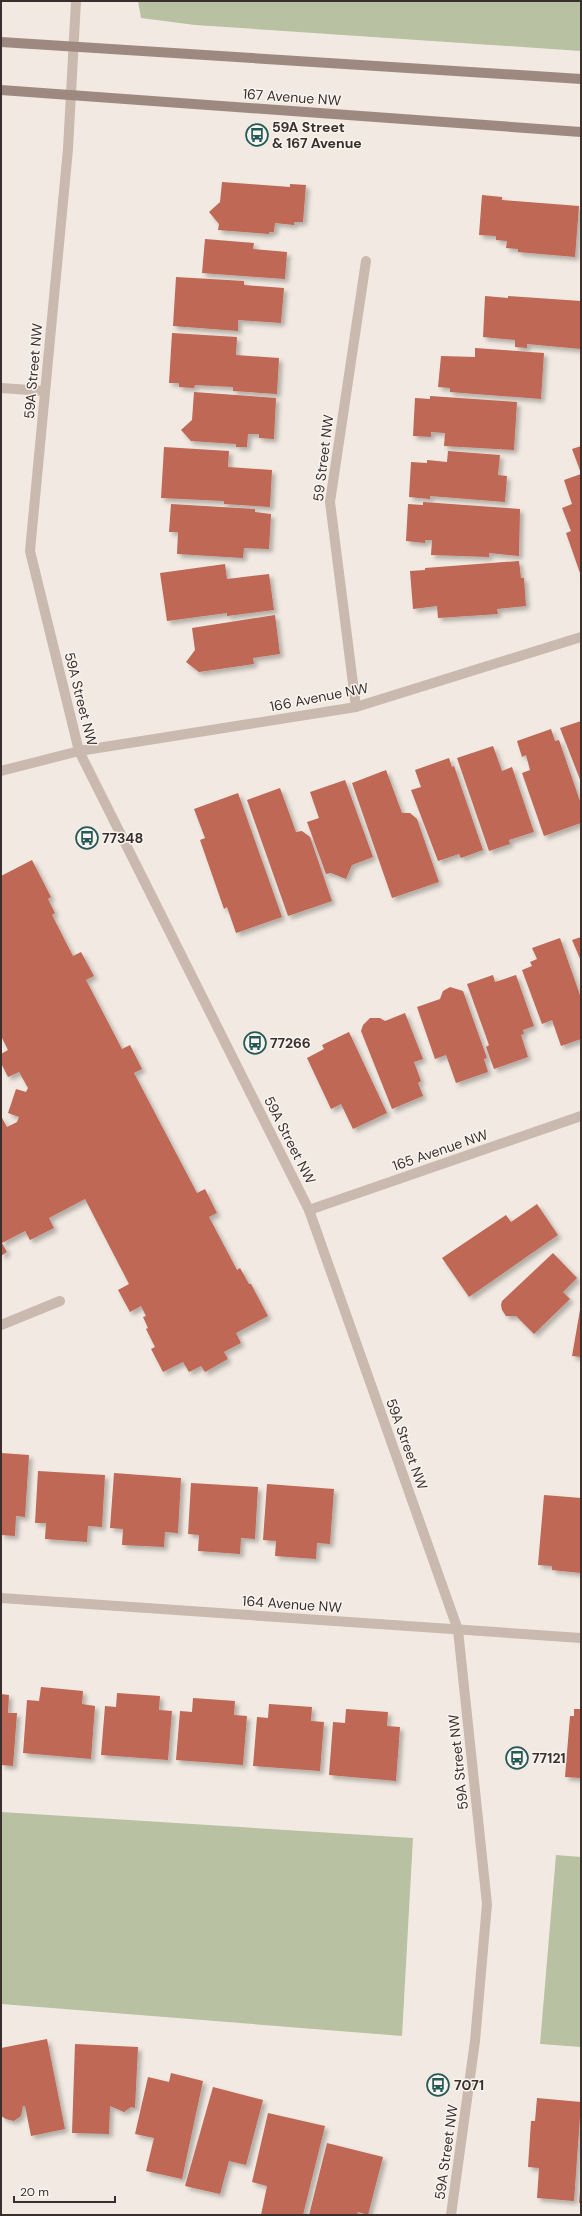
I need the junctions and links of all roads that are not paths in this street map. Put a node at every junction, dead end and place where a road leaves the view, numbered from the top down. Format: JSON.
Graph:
{"nodes":[{"id":1,"x":76,"y":1,"type":"edge"},
{"id":2,"x":1,"y":42,"type":"edge"},
{"id":3,"x":74,"y":46,"type":"junction"},
{"id":4,"x":581,"y":79,"type":"edge"},
{"id":5,"x":1,"y":90,"type":"edge"},
{"id":6,"x":71,"y":96,"type":"junction"},
{"id":7,"x":581,"y":132,"type":"edge"},
{"id":8,"x":366,"y":261,"type":"dead end"},
{"id":9,"x":1,"y":388,"type":"edge"},
{"id":10,"x":45,"y":391,"type":"junction"},
{"id":11,"x":581,"y":637,"type":"edge"},
{"id":12,"x":356,"y":707,"type":"junction"},
{"id":13,"x":79,"y":751,"type":"junction"},
{"id":14,"x":1,"y":771,"type":"edge"},
{"id":15,"x":581,"y":1116,"type":"edge"},
{"id":16,"x":309,"y":1210,"type":"junction"},
{"id":17,"x":60,"y":1301,"type":"dead end"},
{"id":18,"x":1,"y":1325,"type":"edge"},
{"id":19,"x":1,"y":1598,"type":"edge"},
{"id":20,"x":458,"y":1630,"type":"junction"},
{"id":21,"x":581,"y":1638,"type":"edge"},
{"id":22,"x":451,"y":2215,"type":"edge"}],
"edges":[{"from":1,"to":3,"type":"street","name":"59A Street NW"},
{"from":2,"to":3,"type":"main road"},
{"from":3,"to":4,"type":"main road"},
{"from":3,"to":6,"type":"street","name":"59A Street NW"},
{"from":5,"to":6,"type":"main road","name":"167 Avenue NW"},
{"from":6,"to":7,"type":"main road","name":"167 Avenue NW"},
{"from":6,"to":10,"type":"street","name":"59A Street NW"},
{"from":8,"to":12,"type":"street","name":"59 Street NW"},
{"from":9,"to":10,"type":"street"},
{"from":10,"to":13,"type":"street","name":"59A Street NW"},
{"from":11,"to":12,"type":"street","name":"166 Avenue NW"},
{"from":12,"to":13,"type":"street","name":"166 Avenue NW"},
{"from":13,"to":14,"type":"street"},
{"from":13,"to":16,"type":"street","name":"59A Street NW"},
{"from":15,"to":16,"type":"street","name":"165 Avenue NW"},
{"from":16,"to":20,"type":"street","name":"59A Street NW"},
{"from":17,"to":18,"type":"street"},
{"from":19,"to":20,"type":"street","name":"164 Avenue NW"},
{"from":20,"to":21,"type":"street","name":"164 Avenue NW"},
{"from":20,"to":22,"type":"street","name":"59A Street NW"}]}
